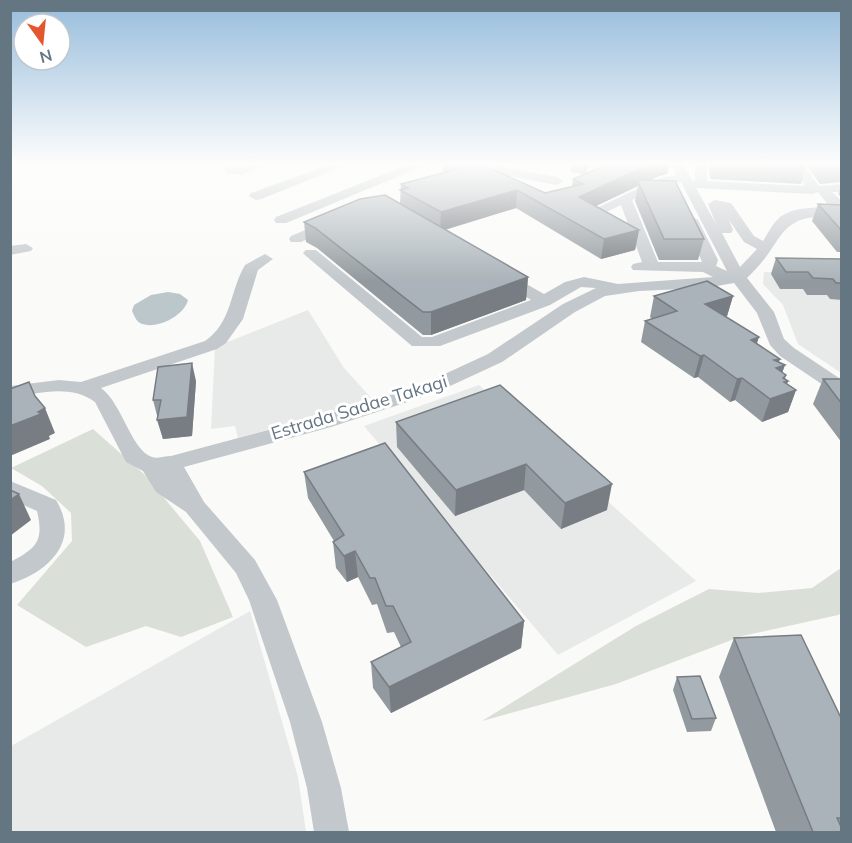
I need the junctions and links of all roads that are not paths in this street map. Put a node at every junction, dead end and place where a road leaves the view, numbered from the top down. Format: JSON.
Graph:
{"nodes":[{"id":1,"x":323,"y":203,"type":"edge"},
{"id":2,"x":615,"y":203,"type":"edge"},
{"id":3,"x":627,"y":203,"type":"dead end"},
{"id":4,"x":683,"y":203,"type":"edge"},
{"id":5,"x":701,"y":203,"type":"edge"},
{"id":6,"x":842,"y":213,"type":"edge"},
{"id":7,"x":587,"y":216,"type":"edge"},
{"id":8,"x":342,"y":219,"type":"edge"},
{"id":9,"x":281,"y":220,"type":"dead end"},
{"id":10,"x":296,"y":239,"type":"dead end"},
{"id":11,"x":722,"y":247,"type":"junction"},
{"id":12,"x":765,"y":248,"type":"junction"},
{"id":13,"x":311,"y":253,"type":"dead end"},
{"id":14,"x":266,"y":259,"type":"dead end"},
{"id":15,"x":486,"y":266,"type":"edge"},
{"id":16,"x":706,"y":267,"type":"junction"},
{"id":17,"x":734,"y":278,"type":"junction"},
{"id":18,"x":615,"y":289,"type":"junction"},
{"id":19,"x":544,"y":301,"type":"junction"},
{"id":20,"x":82,"y":388,"type":"junction"},
{"id":21,"x":842,"y":389,"type":"edge"},
{"id":22,"x":10,"y":392,"type":"edge"},
{"id":23,"x":161,"y":464,"type":"junction"},
{"id":24,"x":10,"y":489,"type":"edge"},
{"id":25,"x":10,"y":574,"type":"edge"},
{"id":26,"x":331,"y":832,"type":"edge"}],
"edges":[{"from":1,"to":9,"type":"street"},
{"from":2,"to":7,"type":"street"},
{"from":3,"to":16,"type":"street"},
{"from":4,"to":16,"type":"street"},
{"from":5,"to":11,"type":"street"},
{"from":6,"to":12,"type":"street"},
{"from":8,"to":10,"type":"street"},
{"from":11,"to":12,"type":"street"},
{"from":11,"to":17,"type":"street"},
{"from":12,"to":17,"type":"street"},
{"from":13,"to":19,"type":"street"},
{"from":14,"to":20,"type":"street"},
{"from":15,"to":19,"type":"street"},
{"from":16,"to":17,"type":"street"},
{"from":17,"to":18,"type":"street","name":"Estrada Sadae Takagi"},
{"from":17,"to":21,"type":"street"},
{"from":18,"to":19,"type":"street"},
{"from":18,"to":23,"type":"street","name":"Estrada Sadae Takagi"},
{"from":20,"to":22,"type":"street"},
{"from":20,"to":23,"type":"street"},
{"from":23,"to":26,"type":"street"},
{"from":24,"to":25,"type":"street"}]}
